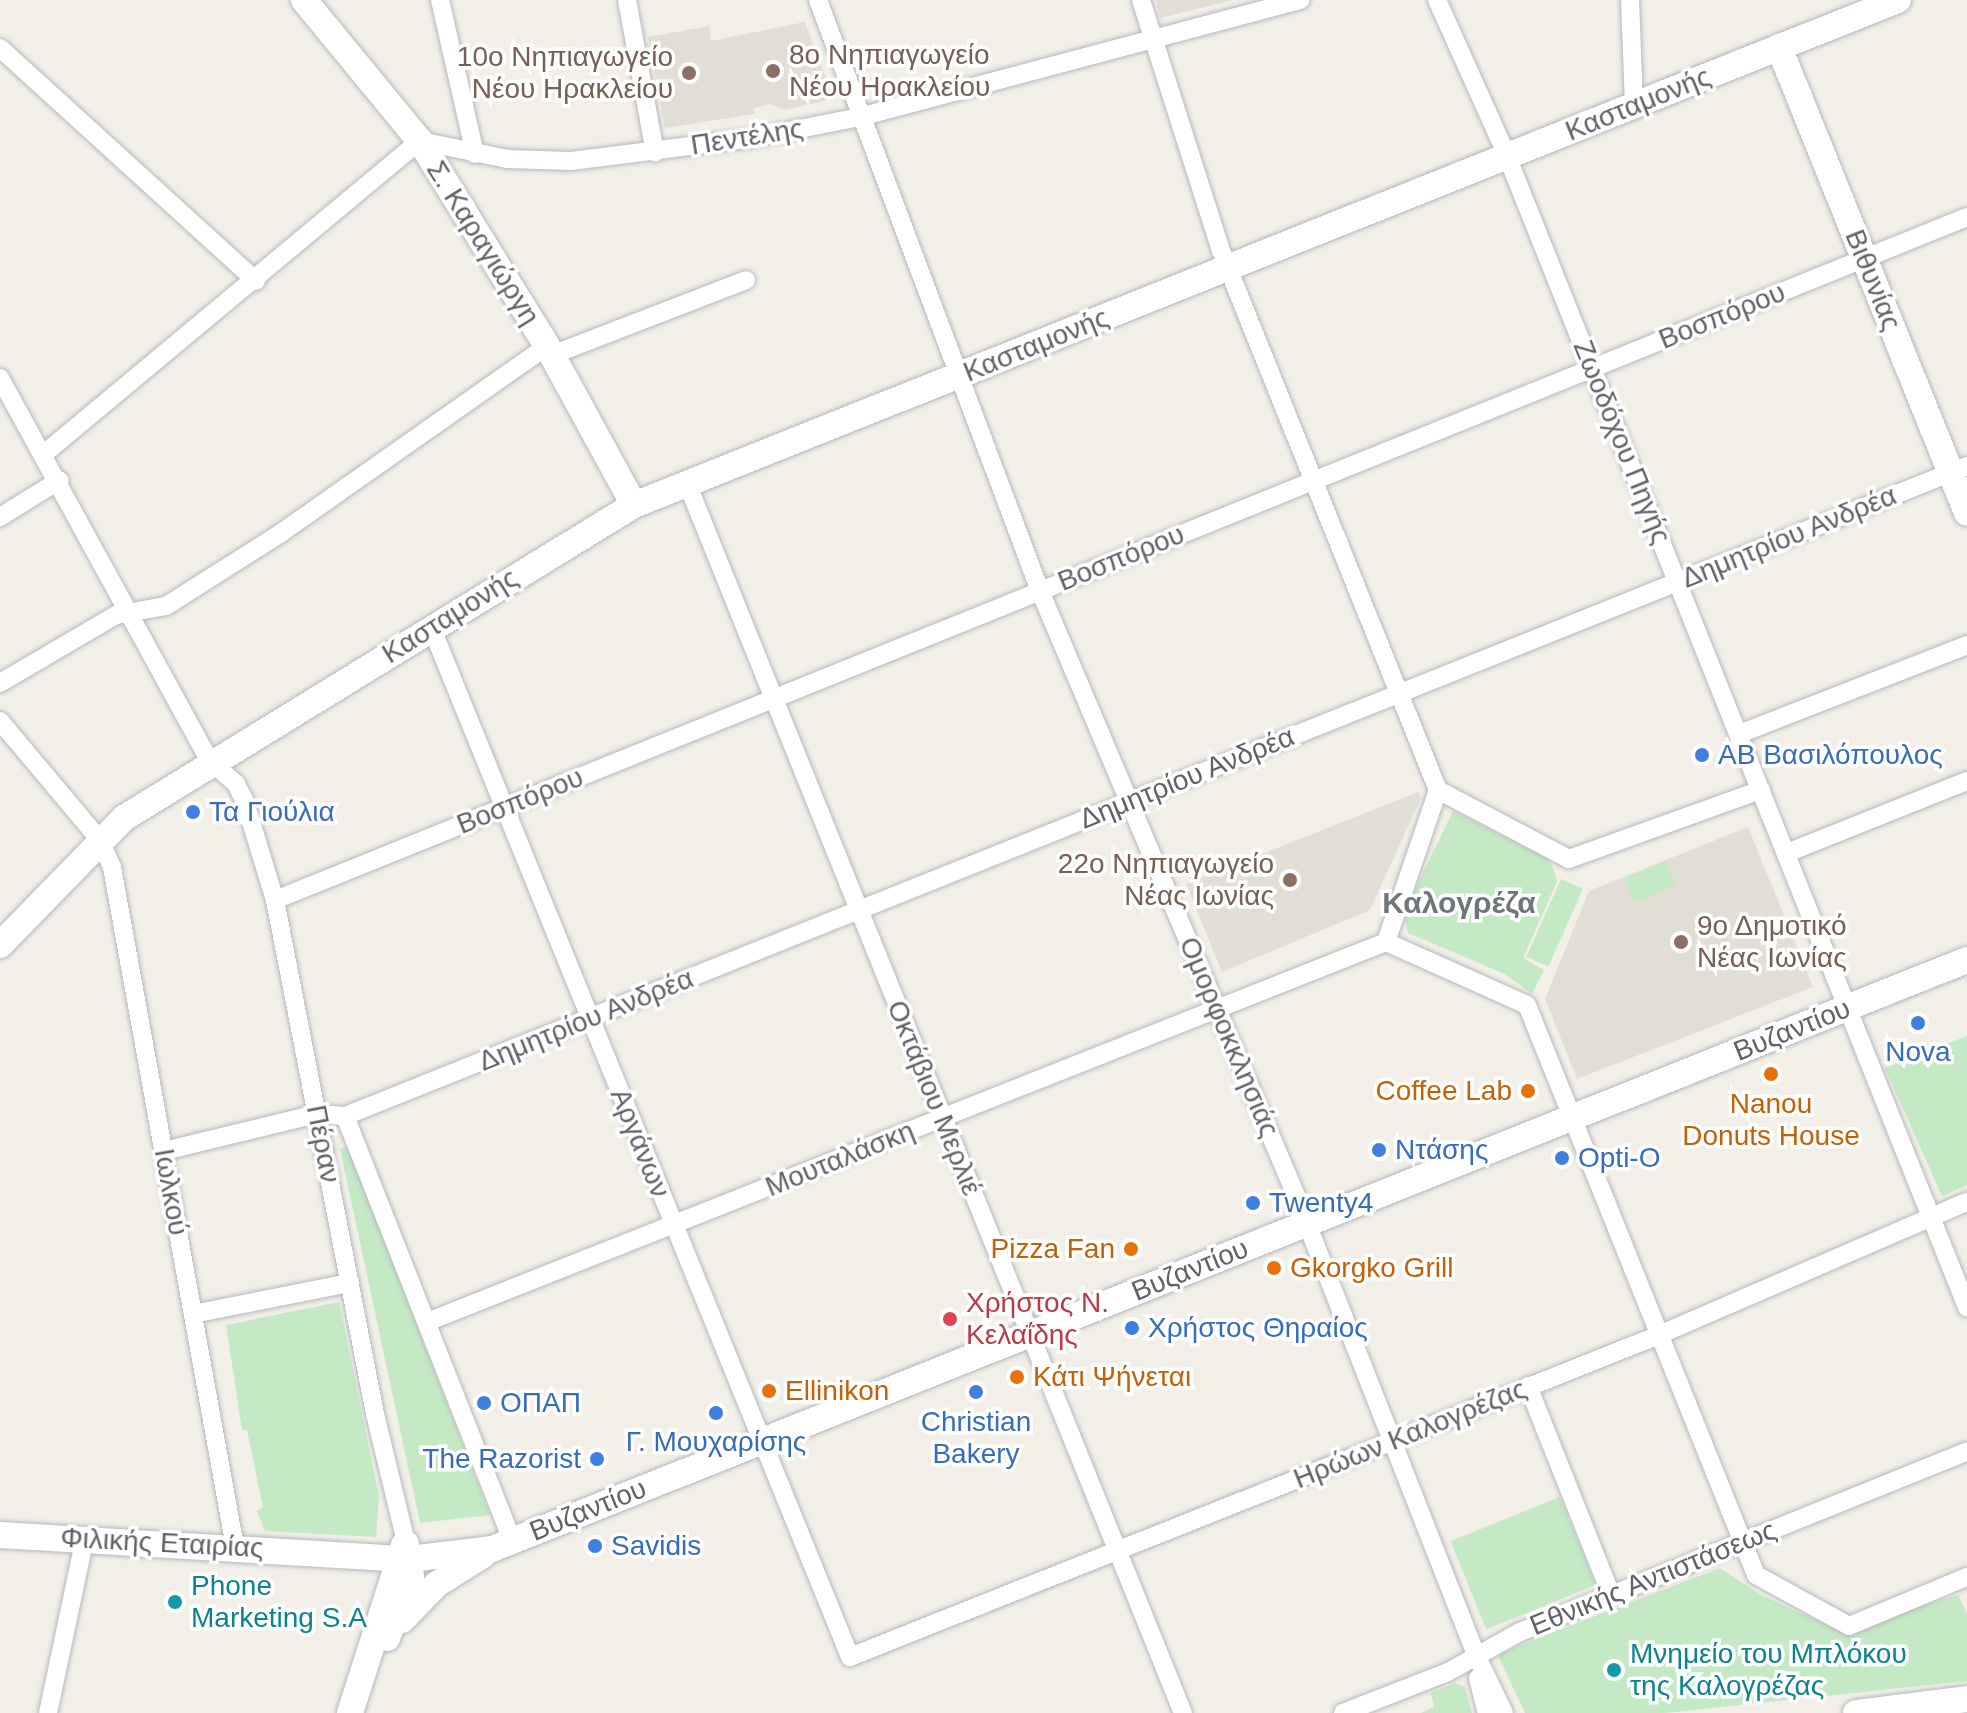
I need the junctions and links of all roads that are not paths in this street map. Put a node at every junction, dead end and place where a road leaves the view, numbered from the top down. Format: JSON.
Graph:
{"nodes":[{"id":1,"x":304,"y":0,"type":"edge"},
{"id":2,"x":440,"y":0,"type":"edge"},
{"id":3,"x":627,"y":0,"type":"edge"},
{"id":4,"x":818,"y":0,"type":"edge"},
{"id":5,"x":1141,"y":0,"type":"edge"},
{"id":6,"x":1301,"y":0,"type":"edge"},
{"id":7,"x":1437,"y":0,"type":"edge"},
{"id":8,"x":1630,"y":0,"type":"edge"},
{"id":9,"x":1898,"y":0,"type":"edge"},
{"id":10,"x":1154,"y":40,"type":"junction"},
{"id":11,"x":1779,"y":47,"type":"junction"},
{"id":12,"x":0,"y":48,"type":"edge"},
{"id":13,"x":1634,"y":106,"type":"junction"},
{"id":14,"x":860,"y":117,"type":"junction"},
{"id":15,"x":420,"y":141,"type":"junction"},
{"id":16,"x":655,"y":152,"type":"junction"},
{"id":17,"x":475,"y":154,"type":"junction"},
{"id":18,"x":1507,"y":156,"type":"junction"},
{"id":19,"x":1967,"y":217,"type":"edge"},
{"id":20,"x":1864,"y":258,"type":"junction"},
{"id":21,"x":1228,"y":268,"type":"junction"},
{"id":22,"x":746,"y":280,"type":"dead end"},
{"id":23,"x":256,"y":281,"type":"junction"},
{"id":24,"x":550,"y":350,"type":"junction"},
{"id":25,"x":1592,"y":368,"type":"junction"},
{"id":26,"x":958,"y":376,"type":"junction"},
{"id":27,"x":0,"y":378,"type":"edge"},
{"id":28,"x":45,"y":453,"type":"junction"},
{"id":29,"x":1959,"y":469,"type":"edge"},
{"id":30,"x":1316,"y":479,"type":"junction"},
{"id":31,"x":60,"y":480,"type":"junction"},
{"id":32,"x":687,"y":483,"type":"junction"},
{"id":33,"x":634,"y":505,"type":"junction"},
{"id":34,"x":1967,"y":513,"type":"edge"},
{"id":35,"x":0,"y":517,"type":"edge"},
{"id":36,"x":1678,"y":582,"type":"junction"},
{"id":37,"x":1040,"y":591,"type":"junction"},
{"id":38,"x":131,"y":612,"type":"junction"},
{"id":39,"x":432,"y":629,"type":"junction"},
{"id":40,"x":1967,"y":645,"type":"edge"},
{"id":41,"x":0,"y":683,"type":"edge"},
{"id":42,"x":1401,"y":693,"type":"junction"},
{"id":43,"x":774,"y":698,"type":"junction"},
{"id":44,"x":0,"y":721,"type":"edge"},
{"id":45,"x":1739,"y":734,"type":"junction"},
{"id":46,"x":210,"y":761,"type":"junction"},
{"id":47,"x":1967,"y":781,"type":"edge"},
{"id":48,"x":1438,"y":790,"type":"junction"},
{"id":49,"x":1761,"y":790,"type":"junction"},
{"id":50,"x":1130,"y":801,"type":"junction"},
{"id":51,"x":504,"y":807,"type":"junction"},
{"id":52,"x":99,"y":839,"type":"junction"},
{"id":53,"x":1787,"y":853,"type":"junction"},
{"id":54,"x":275,"y":900,"type":"junction"},
{"id":55,"x":857,"y":911,"type":"junction"},
{"id":56,"x":1386,"y":942,"type":"junction"},
{"id":57,"x":0,"y":945,"type":"edge"},
{"id":58,"x":1967,"y":960,"type":"edge"},
{"id":59,"x":1848,"y":1007,"type":"junction"},
{"id":60,"x":1218,"y":1009,"type":"junction"},
{"id":61,"x":590,"y":1018,"type":"junction"},
{"id":62,"x":317,"y":1114,"type":"junction"},
{"id":63,"x":345,"y":1116,"type":"junction"},
{"id":64,"x":943,"y":1118,"type":"junction"},
{"id":65,"x":1571,"y":1118,"type":"junction"},
{"id":66,"x":164,"y":1151,"type":"junction"},
{"id":67,"x":1967,"y":1202,"type":"edge"},
{"id":68,"x":1932,"y":1219,"type":"junction"},
{"id":69,"x":1306,"y":1223,"type":"junction"},
{"id":70,"x":673,"y":1224,"type":"junction"},
{"id":71,"x":350,"y":1283,"type":"junction"},
{"id":72,"x":1967,"y":1307,"type":"edge"},
{"id":73,"x":193,"y":1314,"type":"junction"},
{"id":74,"x":427,"y":1322,"type":"junction"},
{"id":75,"x":1029,"y":1334,"type":"junction"},
{"id":76,"x":1659,"y":1335,"type":"junction"},
{"id":77,"x":1528,"y":1386,"type":"junction"},
{"id":78,"x":761,"y":1441,"type":"junction"},
{"id":79,"x":1390,"y":1441,"type":"junction"},
{"id":80,"x":1967,"y":1451,"type":"edge"},
{"id":81,"x":0,"y":1535,"type":"edge"},
{"id":82,"x":85,"y":1537,"type":"junction"},
{"id":83,"x":1741,"y":1542,"type":"junction"},
{"id":84,"x":502,"y":1545,"type":"junction"},
{"id":85,"x":235,"y":1547,"type":"junction"},
{"id":86,"x":1120,"y":1552,"type":"junction"},
{"id":87,"x":404,"y":1553,"type":"junction"},
{"id":88,"x":1967,"y":1577,"type":"edge"},
{"id":89,"x":1611,"y":1595,"type":"junction"},
{"id":90,"x":387,"y":1639,"type":"junction"},
{"id":91,"x":1476,"y":1655,"type":"junction"},
{"id":92,"x":850,"y":1657,"type":"joint"},
{"id":93,"x":360,"y":1687,"type":"junction"},
{"id":94,"x":1967,"y":1699,"type":"edge"},
{"id":95,"x":48,"y":1713,"type":"edge"},
{"id":96,"x":350,"y":1713,"type":"edge"},
{"id":97,"x":1183,"y":1713,"type":"edge"},
{"id":98,"x":1343,"y":1713,"type":"edge"},
{"id":99,"x":1487,"y":1713,"type":"edge"},
{"id":100,"x":1504,"y":1713,"type":"edge"},
{"id":101,"x":1856,"y":1713,"type":"edge"}],
"edges":[{"from":1,"to":15,"type":"street","name":"Σ. Καραγιώργη"},
{"from":2,"to":17,"type":"street"},
{"from":3,"to":16,"type":"street"},
{"from":4,"to":14,"type":"street","name":"Ομορφοκκλησιάς"},
{"from":5,"to":10,"type":"street"},
{"from":6,"to":10,"type":"street","name":"Πεντέλης"},
{"from":7,"to":18,"type":"street","name":"Ζωοδόχου Πηγής"},
{"from":8,"to":13,"type":"street"},
{"from":9,"to":11,"type":"street","name":"Κασταμονής"},
{"from":10,"to":14,"type":"street","name":"Πεντέλης"},
{"from":10,"to":21,"type":"street"},
{"from":11,"to":13,"type":"street","name":"Κασταμονής"},
{"from":11,"to":20,"type":"street","name":"Βιθυνίας"},
{"from":12,"to":23,"type":"street"},
{"from":13,"to":18,"type":"street","name":"Κασταμονής"},
{"from":14,"to":16,"type":"street","name":"Πεντέλης"},
{"from":14,"to":26,"type":"street","name":"Ομορφοκκλησιάς"},
{"from":15,"to":17,"type":"street","name":"Πεντέλης"},
{"from":15,"to":23,"type":"street"},
{"from":15,"to":24,"type":"street","name":"Σ. Καραγιώργη"},
{"from":16,"to":17,"type":"street","name":"Πεντέλης"},
{"from":18,"to":21,"type":"street","name":"Κασταμονής"},
{"from":18,"to":25,"type":"street","name":"Ζωοδόχου Πηγής"},
{"from":19,"to":20,"type":"street","name":"Βοσπόρου"},
{"from":20,"to":25,"type":"street","name":"Βοσπόρου"},
{"from":20,"to":29,"type":"street","name":"Βιθυνίας"},
{"from":21,"to":26,"type":"street","name":"Κασταμονής"},
{"from":21,"to":30,"type":"street"},
{"from":22,"to":24,"type":"street"},
{"from":23,"to":28,"type":"street"},
{"from":24,"to":33,"type":"street","name":"Σ. Καραγιώργη"},
{"from":24,"to":38,"type":"street"},
{"from":25,"to":30,"type":"street","name":"Βοσπόρου"},
{"from":25,"to":36,"type":"street","name":"Ζωοδόχου Πηγής"},
{"from":26,"to":32,"type":"street","name":"Κασταμονής"},
{"from":26,"to":37,"type":"street","name":"Ομορφοκκλησιάς"},
{"from":27,"to":28,"type":"street","name":"Πέραν"},
{"from":28,"to":31,"type":"street","name":"Πέραν"},
{"from":29,"to":34,"type":"street","name":"Βιθυνίας"},
{"from":29,"to":36,"type":"street","name":"Δημητρίου Ανδρέα"},
{"from":30,"to":37,"type":"street","name":"Βοσπόρου"},
{"from":30,"to":42,"type":"street"},
{"from":31,"to":35,"type":"street"},
{"from":31,"to":38,"type":"street","name":"Πέραν"},
{"from":32,"to":33,"type":"street","name":"Κασταμονής"},
{"from":32,"to":43,"type":"street","name":"Οκτάβιου Μερλιέ"},
{"from":33,"to":39,"type":"street","name":"Κασταμονής"},
{"from":36,"to":42,"type":"street","name":"Δημητρίου Ανδρέα"},
{"from":36,"to":45,"type":"street","name":"Ζωοδόχου Πηγής"},
{"from":37,"to":43,"type":"street","name":"Βοσπόρου"},
{"from":37,"to":50,"type":"street","name":"Ομορφοκκλησιάς"},
{"from":38,"to":41,"type":"street"},
{"from":38,"to":46,"type":"street","name":"Πέραν"},
{"from":39,"to":46,"type":"street","name":"Κασταμονής"},
{"from":39,"to":51,"type":"street","name":"Αργάνων"},
{"from":40,"to":45,"type":"street"},
{"from":42,"to":48,"type":"street"},
{"from":42,"to":50,"type":"street","name":"Δημητρίου Ανδρέα"},
{"from":43,"to":51,"type":"street","name":"Βοσπόρου"},
{"from":43,"to":55,"type":"street","name":"Οκτάβιου Μερλιέ"},
{"from":44,"to":52,"type":"street","name":"Ιωλκού"},
{"from":45,"to":49,"type":"street","name":"Ζωοδόχου Πηγής"},
{"from":46,"to":52,"type":"street","name":"Κασταμονής"},
{"from":46,"to":54,"type":"street","name":"Πέραν"},
{"from":47,"to":53,"type":"street"},
{"from":48,"to":49,"type":"street"},
{"from":48,"to":56,"type":"street"},
{"from":49,"to":53,"type":"street","name":"Ζωοδόχου Πηγής"},
{"from":50,"to":55,"type":"street","name":"Δημητρίου Ανδρέα"},
{"from":50,"to":60,"type":"street","name":"Ομορφοκκλησιάς"},
{"from":51,"to":54,"type":"street","name":"Βοσπόρου"},
{"from":51,"to":61,"type":"street","name":"Αργάνων"},
{"from":52,"to":57,"type":"street","name":"Κασταμονής"},
{"from":52,"to":66,"type":"street","name":"Ιωλκού"},
{"from":53,"to":59,"type":"street","name":"Ζωοδόχου Πηγής"},
{"from":54,"to":62,"type":"street","name":"Πέραν"},
{"from":55,"to":61,"type":"street","name":"Δημητρίου Ανδρέα"},
{"from":55,"to":64,"type":"street","name":"Οκτάβιου Μερλιέ"},
{"from":56,"to":60,"type":"street","name":"Μουταλάσκη"},
{"from":56,"to":65,"type":"street"},
{"from":58,"to":59,"type":"street","name":"Βυζαντίου"},
{"from":59,"to":65,"type":"street","name":"Βυζαντίου"},
{"from":59,"to":68,"type":"street","name":"Ζωοδόχου Πηγής"},
{"from":60,"to":64,"type":"street","name":"Μουταλάσκη"},
{"from":60,"to":69,"type":"street","name":"Ομορφοκκλησιάς"},
{"from":61,"to":63,"type":"street","name":"Δημητρίου Ανδρέα"},
{"from":61,"to":70,"type":"street","name":"Αργάνων"},
{"from":62,"to":63,"type":"street","name":"Δημητρίου Ανδρέα"},
{"from":62,"to":66,"type":"street","name":"Δημητρίου Ανδρέα"},
{"from":62,"to":71,"type":"street","name":"Πέραν"},
{"from":63,"to":74,"type":"street","name":"Πέραν"},
{"from":64,"to":70,"type":"street","name":"Μουταλάσκη"},
{"from":64,"to":75,"type":"street","name":"Οκτάβιου Μερλιέ"},
{"from":65,"to":69,"type":"street","name":"Βυζαντίου"},
{"from":65,"to":76,"type":"street"},
{"from":66,"to":73,"type":"street","name":"Ιωλκού"},
{"from":67,"to":68,"type":"street","name":"Ηρώων Καλογρέζας"},
{"from":68,"to":72,"type":"street","name":"Ζωοδόχου Πηγής"},
{"from":68,"to":76,"type":"street","name":"Ηρώων Καλογρέζας"},
{"from":69,"to":75,"type":"street","name":"Βυζαντίου"},
{"from":69,"to":79,"type":"street","name":"Ομορφοκκλησιάς"},
{"from":70,"to":74,"type":"street","name":"Μουταλάσκη"},
{"from":70,"to":78,"type":"street","name":"Αργάνων"},
{"from":71,"to":73,"type":"street"},
{"from":71,"to":87,"type":"street","name":"Πέραν"},
{"from":73,"to":85,"type":"street","name":"Ιωλκού"},
{"from":74,"to":84,"type":"street","name":"Πέραν"},
{"from":75,"to":78,"type":"street","name":"Βυζαντίου"},
{"from":75,"to":86,"type":"street","name":"Οκτάβιου Μερλιέ"},
{"from":76,"to":77,"type":"street","name":"Ηρώων Καλογρέζας"},
{"from":76,"to":83,"type":"street"},
{"from":77,"to":79,"type":"street","name":"Ηρώων Καλογρέζας"},
{"from":77,"to":89,"type":"street"},
{"from":78,"to":84,"type":"street","name":"Βυζαντίου"},
{"from":78,"to":92,"type":"street","name":"Αργάνων"},
{"from":79,"to":86,"type":"street","name":"Ηρώων Καλογρέζας"},
{"from":79,"to":91,"type":"street","name":"Ομορφοκκλησιάς"},
{"from":80,"to":83,"type":"street","name":"Εθνικής Αντιστάσεως"},
{"from":81,"to":82,"type":"street","name":"Φιλικής Εταιρίας"},
{"from":82,"to":85,"type":"street","name":"Φιλικής Εταιρίας"},
{"from":82,"to":95,"type":"street"},
{"from":83,"to":88,"type":"street"},
{"from":83,"to":89,"type":"street","name":"Εθνικής Αντιστάσεως"},
{"from":84,"to":87,"type":"street","name":"Φιλικής Εταιρίας"},
{"from":84,"to":90,"type":"street"},
{"from":85,"to":87,"type":"street","name":"Φιλικής Εταιρίας"},
{"from":86,"to":92,"type":"street","name":"Ηρώων Καλογρέζας"},
{"from":86,"to":97,"type":"street","name":"Οκτάβιου Μερλιέ"},
{"from":87,"to":90,"type":"street"},
{"from":87,"to":93,"type":"street"},
{"from":89,"to":91,"type":"street","name":"Εθνικής Αντιστάσεως"},
{"from":90,"to":93,"type":"street"},
{"from":91,"to":98,"type":"street","name":"Εθνικής Αντιστάσεως"},
{"from":91,"to":99,"type":"street","name":"Ομορφοκκλησιάς"},
{"from":91,"to":100,"type":"street","name":"Ομορφοκκλησιάς"},
{"from":93,"to":96,"type":"street"},
{"from":94,"to":101,"type":"street"}]}
